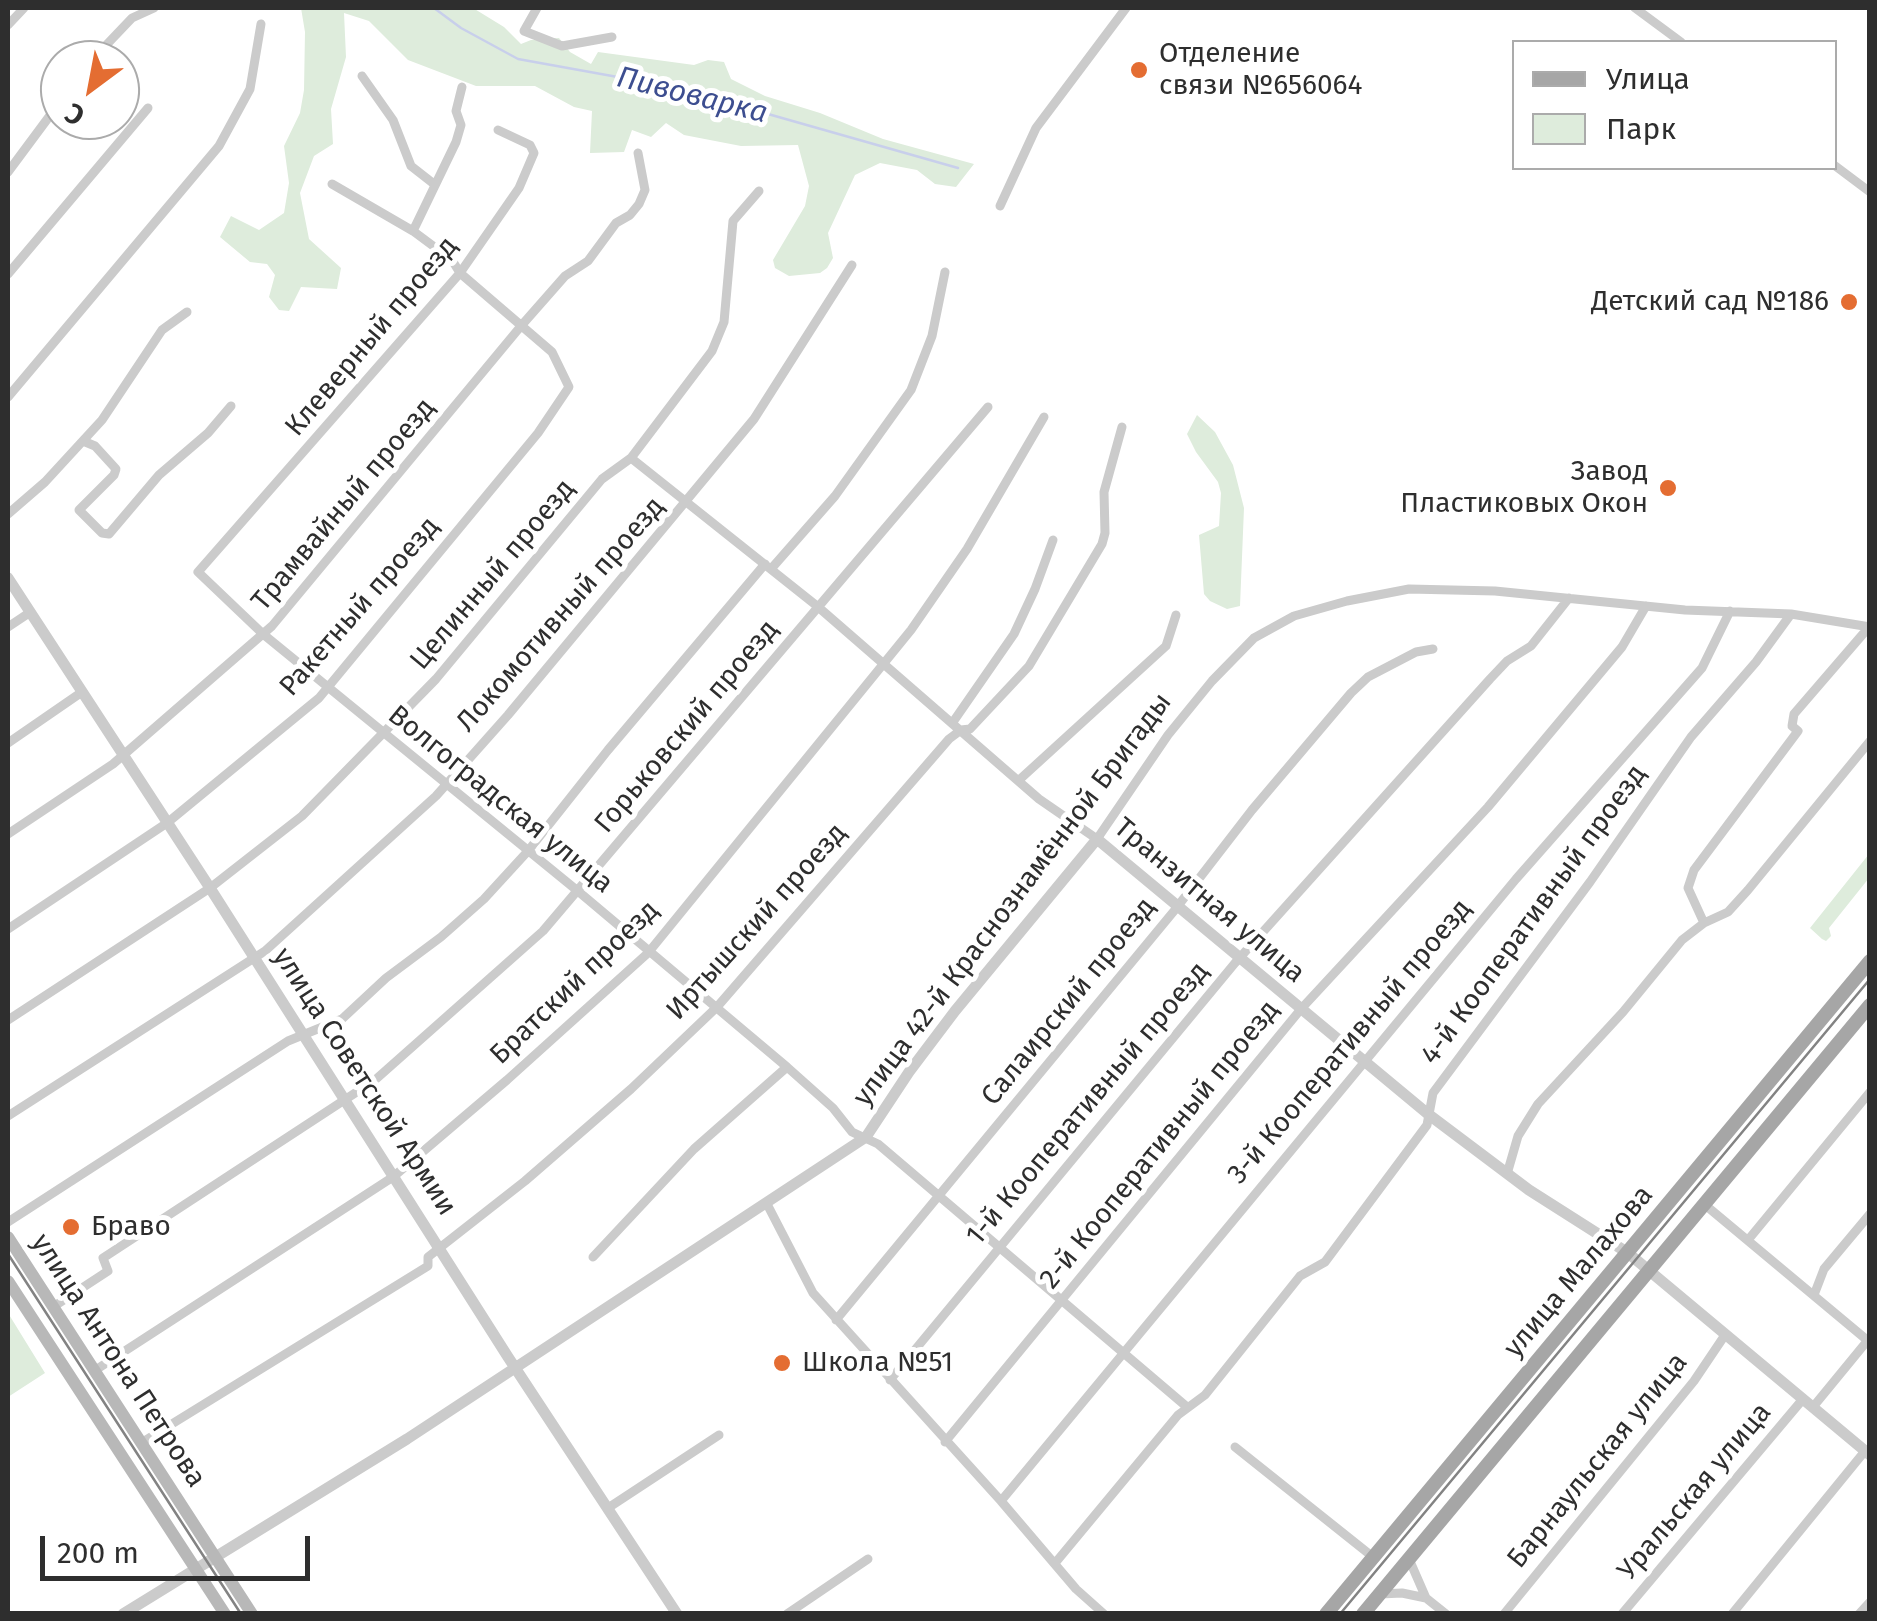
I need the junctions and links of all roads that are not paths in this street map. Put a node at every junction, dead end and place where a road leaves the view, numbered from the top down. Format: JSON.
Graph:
{"nodes":[{"id":1,"x":24,"y":8,"type":"edge"},
{"id":2,"x":154,"y":8,"type":"edge"},
{"id":3,"x":537,"y":8,"type":"edge"},
{"id":4,"x":1126,"y":8,"type":"edge"},
{"id":5,"x":1636,"y":8,"type":"edge"},
{"id":6,"x":261,"y":24,"type":"dead end"},
{"id":7,"x":8,"y":25,"type":"edge"},
{"id":8,"x":612,"y":37,"type":"dead end"},
{"id":9,"x":111,"y":40,"type":"edge"},
{"id":10,"x":1678,"y":40,"type":"edge"},
{"id":11,"x":362,"y":76,"type":"dead end"},
{"id":12,"x":462,"y":88,"type":"dead end"},
{"id":13,"x":148,"y":108,"type":"dead end"},
{"id":14,"x":40,"y":129,"type":"edge"},
{"id":15,"x":498,"y":130,"type":"dead end"},
{"id":16,"x":638,"y":154,"type":"dead end"},
{"id":17,"x":1837,"y":167,"type":"edge"},
{"id":18,"x":8,"y":172,"type":"edge"},
{"id":19,"x":332,"y":184,"type":"dead end"},
{"id":20,"x":434,"y":184,"type":"junction"},
{"id":21,"x":759,"y":191,"type":"dead end"},
{"id":22,"x":1870,"y":192,"type":"edge"},
{"id":23,"x":1000,"y":206,"type":"dead end"},
{"id":24,"x":413,"y":231,"type":"junction"},
{"id":25,"x":852,"y":265,"type":"dead end"},
{"id":26,"x":945,"y":272,"type":"dead end"},
{"id":27,"x":460,"y":273,"type":"junction"},
{"id":28,"x":8,"y":274,"type":"edge"},
{"id":29,"x":187,"y":312,"type":"dead end"},
{"id":30,"x":521,"y":326,"type":"junction"},
{"id":31,"x":8,"y":397,"type":"edge"},
{"id":32,"x":231,"y":406,"type":"dead end"},
{"id":33,"x":988,"y":407,"type":"dead end"},
{"id":34,"x":1044,"y":417,"type":"dead end"},
{"id":35,"x":1122,"y":427,"type":"dead end"},
{"id":36,"x":83,"y":441,"type":"junction"},
{"id":37,"x":631,"y":458,"type":"junction"},
{"id":38,"x":687,"y":502,"type":"junction"},
{"id":39,"x":8,"y":514,"type":"edge"},
{"id":40,"x":1053,"y":540,"type":"dead end"},
{"id":41,"x":768,"y":567,"type":"junction"},
{"id":42,"x":198,"y":572,"type":"joint"},
{"id":43,"x":8,"y":578,"type":"edge"},
{"id":44,"x":1570,"y":598,"type":"junction"},
{"id":45,"x":817,"y":606,"type":"junction"},
{"id":46,"x":1646,"y":606,"type":"junction"},
{"id":47,"x":1730,"y":611,"type":"junction"},
{"id":48,"x":29,"y":613,"type":"junction"},
{"id":49,"x":1791,"y":614,"type":"junction"},
{"id":50,"x":1176,"y":615,"type":"dead end"},
{"id":51,"x":8,"y":627,"type":"edge"},
{"id":52,"x":1869,"y":627,"type":"edge"},
{"id":53,"x":263,"y":634,"type":"junction"},
{"id":54,"x":1433,"y":648,"type":"dead end"},
{"id":55,"x":886,"y":664,"type":"junction"},
{"id":56,"x":326,"y":686,"type":"junction"},
{"id":57,"x":82,"y":692,"type":"junction"},
{"id":58,"x":957,"y":726,"type":"junction"},
{"id":59,"x":384,"y":735,"type":"junction"},
{"id":60,"x":1870,"y":741,"type":"edge"},
{"id":61,"x":8,"y":742,"type":"edge"},
{"id":62,"x":122,"y":756,"type":"junction"},
{"id":63,"x":1018,"y":781,"type":"junction"},
{"id":64,"x":445,"y":786,"type":"junction"},
{"id":65,"x":167,"y":824,"type":"junction"},
{"id":66,"x":8,"y":834,"type":"edge"},
{"id":67,"x":1097,"y":839,"type":"junction"},
{"id":68,"x":528,"y":851,"type":"junction"},
{"id":69,"x":210,"y":888,"type":"junction"},
{"id":70,"x":579,"y":892,"type":"junction"},
{"id":71,"x":1177,"y":906,"type":"junction"},
{"id":72,"x":1704,"y":923,"type":"junction"},
{"id":73,"x":8,"y":929,"type":"edge"},
{"id":74,"x":648,"y":952,"type":"junction"},
{"id":75,"x":254,"y":958,"type":"junction"},
{"id":76,"x":1240,"y":959,"type":"junction"},
{"id":77,"x":1870,"y":961,"type":"edge"},
{"id":78,"x":1870,"y":1005,"type":"edge"},
{"id":79,"x":717,"y":1007,"type":"junction"},
{"id":80,"x":1301,"y":1010,"type":"junction"},
{"id":81,"x":8,"y":1020,"type":"edge"},
{"id":82,"x":302,"y":1034,"type":"junction"},
{"id":83,"x":1363,"y":1061,"type":"junction"},
{"id":84,"x":788,"y":1067,"type":"junction"},
{"id":85,"x":1870,"y":1092,"type":"edge"},
{"id":86,"x":1756,"y":1099,"type":"junction"},
{"id":87,"x":345,"y":1100,"type":"junction"},
{"id":88,"x":1428,"y":1114,"type":"junction"},
{"id":89,"x":8,"y":1116,"type":"edge"},
{"id":90,"x":1777,"y":1116,"type":"junction"},
{"id":91,"x":866,"y":1137,"type":"junction"},
{"id":92,"x":1507,"y":1174,"type":"junction"},
{"id":93,"x":393,"y":1176,"type":"junction"},
{"id":94,"x":938,"y":1196,"type":"junction"},
{"id":95,"x":768,"y":1204,"type":"junction"},
{"id":96,"x":1704,"y":1204,"type":"junction"},
{"id":97,"x":1870,"y":1214,"type":"edge"},
{"id":98,"x":8,"y":1222,"type":"edge"},
{"id":99,"x":8,"y":1237,"type":"edge"},
{"id":100,"x":1748,"y":1240,"type":"junction"},
{"id":101,"x":998,"y":1247,"type":"junction"},
{"id":102,"x":440,"y":1248,"type":"junction"},
{"id":103,"x":1628,"y":1253,"type":"junction"},
{"id":104,"x":594,"y":1257,"type":"dead end"},
{"id":105,"x":1648,"y":1270,"type":"junction"},
{"id":106,"x":8,"y":1281,"type":"edge"},
{"id":107,"x":1814,"y":1295,"type":"junction"},
{"id":108,"x":1062,"y":1299,"type":"junction"},
{"id":109,"x":53,"y":1307,"type":"junction"},
{"id":110,"x":836,"y":1320,"type":"junction"},
{"id":111,"x":1725,"y":1335,"type":"junction"},
{"id":112,"x":1868,"y":1340,"type":"edge"},
{"id":113,"x":1122,"y":1352,"type":"junction"},
{"id":114,"x":516,"y":1369,"type":"junction"},
{"id":115,"x":94,"y":1371,"type":"junction"},
{"id":116,"x":890,"y":1380,"type":"junction"},
{"id":117,"x":1808,"y":1403,"type":"junction"},
{"id":118,"x":1188,"y":1407,"type":"junction"},
{"id":119,"x":719,"y":1435,"type":"dead end"},
{"id":120,"x":946,"y":1442,"type":"junction"},
{"id":121,"x":141,"y":1443,"type":"junction"},
{"id":122,"x":1235,"y":1447,"type":"dead end"},
{"id":123,"x":1867,"y":1453,"type":"edge"},
{"id":124,"x":1002,"y":1501,"type":"junction"},
{"id":125,"x":608,"y":1508,"type":"junction"},
{"id":126,"x":216,"y":1556,"type":"junction"},
{"id":127,"x":1373,"y":1557,"type":"junction"},
{"id":128,"x":868,"y":1558,"type":"dead end"},
{"id":129,"x":1409,"y":1558,"type":"junction"},
{"id":130,"x":1056,"y":1562,"type":"junction"},
{"id":131,"x":196,"y":1569,"type":"junction"},
{"id":132,"x":1380,"y":1594,"type":"junction"},
{"id":133,"x":1426,"y":1598,"type":"junction"},
{"id":134,"x":1870,"y":1602,"type":"edge"},
{"id":135,"x":123,"y":1614,"type":"edge"},
{"id":136,"x":225,"y":1614,"type":"edge"},
{"id":137,"x":252,"y":1614,"type":"edge"},
{"id":138,"x":677,"y":1614,"type":"edge"},
{"id":139,"x":787,"y":1614,"type":"edge"},
{"id":140,"x":1104,"y":1614,"type":"edge"},
{"id":141,"x":1326,"y":1614,"type":"edge"},
{"id":142,"x":1363,"y":1614,"type":"edge"},
{"id":143,"x":1446,"y":1614,"type":"edge"},
{"id":144,"x":1504,"y":1614,"type":"edge"},
{"id":145,"x":1622,"y":1614,"type":"edge"},
{"id":146,"x":1732,"y":1614,"type":"edge"},
{"id":147,"x":1859,"y":1614,"type":"edge"}],
"edges":[{"from":1,"to":7,"type":"street"},
{"from":2,"to":9,"type":"street"},
{"from":3,"to":8,"type":"street"},
{"from":4,"to":23,"type":"street"},
{"from":5,"to":10,"type":"street"},
{"from":6,"to":31,"type":"street"},
{"from":11,"to":20,"type":"street"},
{"from":12,"to":20,"type":"street","name":"Клеверный проезд"},
{"from":13,"to":28,"type":"street"},
{"from":14,"to":18,"type":"street"},
{"from":15,"to":27,"type":"street","name":"Клеверный проезд"},
{"from":16,"to":30,"type":"street","name":"Трамвайный проезд"},
{"from":17,"to":22,"type":"street"},
{"from":19,"to":24,"type":"street"},
{"from":20,"to":24,"type":"street","name":"Клеверный проезд"},
{"from":21,"to":37,"type":"street","name":"Целинный проезд"},
{"from":24,"to":27,"type":"street"},
{"from":25,"to":38,"type":"street","name":"Локомотивный проезд"},
{"from":26,"to":41,"type":"street"},
{"from":27,"to":30,"type":"street"},
{"from":27,"to":42,"type":"street","name":"Клеверный проезд"},
{"from":29,"to":36,"type":"street"},
{"from":30,"to":53,"type":"street","name":"Трамвайный проезд"},
{"from":30,"to":56,"type":"street","name":"Ракетный проезд"},
{"from":32,"to":36,"type":"street"},
{"from":33,"to":45,"type":"street","name":"Горьковский проезд"},
{"from":34,"to":55,"type":"street","name":"Братский проезд"},
{"from":35,"to":58,"type":"street","name":"Иртышский проезд"},
{"from":36,"to":39,"type":"street"},
{"from":37,"to":38,"type":"street","name":"Транзитная улица"},
{"from":37,"to":59,"type":"street","name":"Целинный проезд"},
{"from":38,"to":41,"type":"street","name":"Транзитная улица"},
{"from":38,"to":64,"type":"street","name":"Локомотивный проезд"},
{"from":40,"to":58,"type":"street","name":"Иртышский проезд"},
{"from":41,"to":45,"type":"street","name":"Транзитная улица"},
{"from":41,"to":68,"type":"street"},
{"from":42,"to":53,"type":"street","name":"Волгоградская улица"},
{"from":43,"to":48,"type":"street","name":"улица Советской Армии"},
{"from":44,"to":46,"type":"street","name":"улица 42-й Краснознамённой Бригады"},
{"from":44,"to":67,"type":"street","name":"улица 42-й Краснознамённой Бригады"},
{"from":44,"to":76,"type":"street","name":"1-й Кооперативный проезд"},
{"from":45,"to":55,"type":"street","name":"Транзитная улица"},
{"from":45,"to":70,"type":"street","name":"Горьковский проезд"},
{"from":46,"to":47,"type":"street","name":"улица 42-й Краснознамённой Бригады"},
{"from":46,"to":80,"type":"street","name":"2-й Кооперативный проезд"},
{"from":47,"to":49,"type":"street","name":"улица 42-й Краснознамённой Бригады"},
{"from":47,"to":83,"type":"street","name":"3-й Кооперативный проезд"},
{"from":48,"to":51,"type":"street"},
{"from":48,"to":57,"type":"street","name":"улица Советской Армии"},
{"from":49,"to":52,"type":"street","name":"улица 42-й Краснознамённой Бригады"},
{"from":49,"to":88,"type":"street","name":"4-й Кооперативный проезд"},
{"from":50,"to":63,"type":"street"},
{"from":52,"to":72,"type":"street"},
{"from":53,"to":56,"type":"street","name":"Волгоградская улица"},
{"from":53,"to":62,"type":"street","name":"Трамвайный проезд"},
{"from":54,"to":71,"type":"street","name":"Салаирский проезд"},
{"from":55,"to":58,"type":"street","name":"Транзитная улица"},
{"from":55,"to":74,"type":"street","name":"Братский проезд"},
{"from":56,"to":59,"type":"street","name":"Волгоградская улица"},
{"from":56,"to":65,"type":"street","name":"Ракетный проезд"},
{"from":57,"to":61,"type":"street"},
{"from":57,"to":62,"type":"street","name":"улица Советской Армии"},
{"from":58,"to":63,"type":"street","name":"Транзитная улица"},
{"from":58,"to":79,"type":"street","name":"Иртышский проезд"},
{"from":59,"to":64,"type":"street","name":"Волгоградская улица"},
{"from":59,"to":69,"type":"street","name":"Целинный проезд"},
{"from":60,"to":72,"type":"street"},
{"from":62,"to":65,"type":"street","name":"улица Советской Армии"},
{"from":62,"to":66,"type":"street","name":"Трамвайный проезд"},
{"from":63,"to":67,"type":"street","name":"Транзитная улица"},
{"from":64,"to":68,"type":"street","name":"Волгоградская улица"},
{"from":64,"to":75,"type":"street","name":"Локомотивный проезд"},
{"from":65,"to":69,"type":"street","name":"улица Советской Армии"},
{"from":65,"to":73,"type":"street","name":"Ракетный проезд"},
{"from":67,"to":71,"type":"street","name":"Транзитная улица"},
{"from":67,"to":91,"type":"street","name":"улица 42-й Краснознамённой Бригады"},
{"from":68,"to":70,"type":"street","name":"Волгоградская улица"},
{"from":68,"to":82,"type":"street"},
{"from":69,"to":75,"type":"street","name":"улица Советской Армии"},
{"from":69,"to":81,"type":"street","name":"Целинный проезд"},
{"from":70,"to":74,"type":"street","name":"Волгоградская улица"},
{"from":70,"to":87,"type":"street","name":"Горьковский проезд"},
{"from":71,"to":76,"type":"street","name":"Транзитная улица"},
{"from":71,"to":94,"type":"street","name":"Салаирский проезд"},
{"from":72,"to":92,"type":"street"},
{"from":74,"to":79,"type":"street","name":"Волгоградская улица"},
{"from":74,"to":93,"type":"street","name":"Братский проезд"},
{"from":75,"to":82,"type":"street","name":"улица Советской Армии"},
{"from":75,"to":89,"type":"street","name":"Локомотивный проезд"},
{"from":76,"to":80,"type":"street","name":"Транзитная улица"},
{"from":76,"to":101,"type":"street","name":"1-й Кооперативный проезд"},
{"from":77,"to":86,"type":"main road","name":"улица Малахова"},
{"from":78,"to":90,"type":"main road","name":"улица Малахова"},
{"from":79,"to":84,"type":"street","name":"Волгоградская улица"},
{"from":79,"to":102,"type":"street","name":"Иртышский проезд"},
{"from":80,"to":83,"type":"street","name":"Транзитная улица"},
{"from":80,"to":108,"type":"street","name":"2-й Кооперативный проезд"},
{"from":82,"to":87,"type":"street","name":"улица Советской Армии"},
{"from":82,"to":98,"type":"street"},
{"from":83,"to":88,"type":"street","name":"Транзитная улица"},
{"from":83,"to":113,"type":"street","name":"3-й Кооперативный проезд"},
{"from":84,"to":91,"type":"street","name":"Волгоградская улица"},
{"from":84,"to":104,"type":"street"},
{"from":85,"to":100,"type":"street"},
{"from":86,"to":90,"type":"main road"},
{"from":86,"to":103,"type":"main road","name":"улица Малахова"},
{"from":87,"to":93,"type":"street","name":"улица Советской Армии"},
{"from":87,"to":109,"type":"street","name":"Горьковский проезд"},
{"from":88,"to":92,"type":"street","name":"Транзитная улица"},
{"from":88,"to":118,"type":"street","name":"4-й Кооперативный проезд"},
{"from":90,"to":96,"type":"main road","name":"улица Малахова"},
{"from":91,"to":94,"type":"street","name":"Волгоградская улица"},
{"from":91,"to":95,"type":"street","name":"улица 42-й Краснознамённой Бригады"},
{"from":92,"to":103,"type":"street","name":"Транзитная улица"},
{"from":93,"to":102,"type":"street","name":"улица Советской Армии"},
{"from":93,"to":115,"type":"street","name":"Братский проезд"},
{"from":94,"to":101,"type":"street","name":"Волгоградская улица"},
{"from":94,"to":110,"type":"street","name":"Салаирский проезд"},
{"from":95,"to":110,"type":"street"},
{"from":95,"to":114,"type":"street","name":"улица 42-й Краснознамённой Бригады"},
{"from":96,"to":100,"type":"street"},
{"from":96,"to":105,"type":"main road","name":"улица Малахова"},
{"from":97,"to":107,"type":"street"},
{"from":99,"to":109,"type":"main road","name":"улица Антона Петрова"},
{"from":100,"to":107,"type":"street"},
{"from":101,"to":108,"type":"street","name":"Волгоградская улица"},
{"from":101,"to":116,"type":"street","name":"1-й Кооперативный проезд"},
{"from":102,"to":114,"type":"street","name":"улица Советской Армии"},
{"from":102,"to":121,"type":"street","name":"Иртышский проезд"},
{"from":103,"to":105,"type":"street","name":"Транзитная улица"},
{"from":103,"to":127,"type":"main road","name":"улица Малахова"},
{"from":105,"to":111,"type":"street","name":"Транзитная улица"},
{"from":105,"to":129,"type":"main road","name":"улица Малахова"},
{"from":106,"to":131,"type":"main road","name":"улица Антона Петрова"},
{"from":107,"to":112,"type":"street"},
{"from":108,"to":113,"type":"street","name":"Волгоградская улица"},
{"from":108,"to":120,"type":"street","name":"2-й Кооперативный проезд"},
{"from":109,"to":115,"type":"main road","name":"улица Антона Петрова"},
{"from":110,"to":116,"type":"street"},
{"from":111,"to":117,"type":"street","name":"Транзитная улица"},
{"from":111,"to":144,"type":"street","name":"Барнаульская улица"},
{"from":112,"to":117,"type":"street","name":"Уральская улица"},
{"from":113,"to":118,"type":"street","name":"Волгоградская улица"},
{"from":113,"to":124,"type":"street","name":"3-й Кооперативный проезд"},
{"from":114,"to":125,"type":"street","name":"улица Советской Армии"},
{"from":114,"to":126,"type":"street","name":"улица 42-й Краснознамённой Бригады"},
{"from":115,"to":121,"type":"main road","name":"улица Антона Петрова"},
{"from":116,"to":120,"type":"street"},
{"from":117,"to":123,"type":"street","name":"Транзитная улица"},
{"from":117,"to":145,"type":"street","name":"Уральская улица"},
{"from":118,"to":130,"type":"street","name":"4-й Кооперативный проезд"},
{"from":119,"to":125,"type":"street"},
{"from":120,"to":124,"type":"street"},
{"from":121,"to":126,"type":"main road","name":"улица Антона Петрова"},
{"from":122,"to":127,"type":"street"},
{"from":123,"to":146,"type":"street"},
{"from":124,"to":130,"type":"street"},
{"from":125,"to":138,"type":"street","name":"улица Советской Армии"},
{"from":126,"to":131,"type":"street","name":"улица 42-й Краснознамённой Бригады"},
{"from":126,"to":137,"type":"main road","name":"улица Антона Петрова"},
{"from":127,"to":141,"type":"main road","name":"улица Малахова"},
{"from":128,"to":139,"type":"street"},
{"from":129,"to":132,"type":"main road","name":"улица Малахова"},
{"from":129,"to":133,"type":"street"},
{"from":130,"to":140,"type":"street"},
{"from":131,"to":135,"type":"street","name":"улица 42-й Краснознамённой Бригады"},
{"from":131,"to":136,"type":"main road","name":"улица Антона Петрова"},
{"from":132,"to":133,"type":"street"},
{"from":132,"to":142,"type":"main road","name":"улица Малахова"},
{"from":133,"to":143,"type":"street"},
{"from":134,"to":147,"type":"street"}]}
